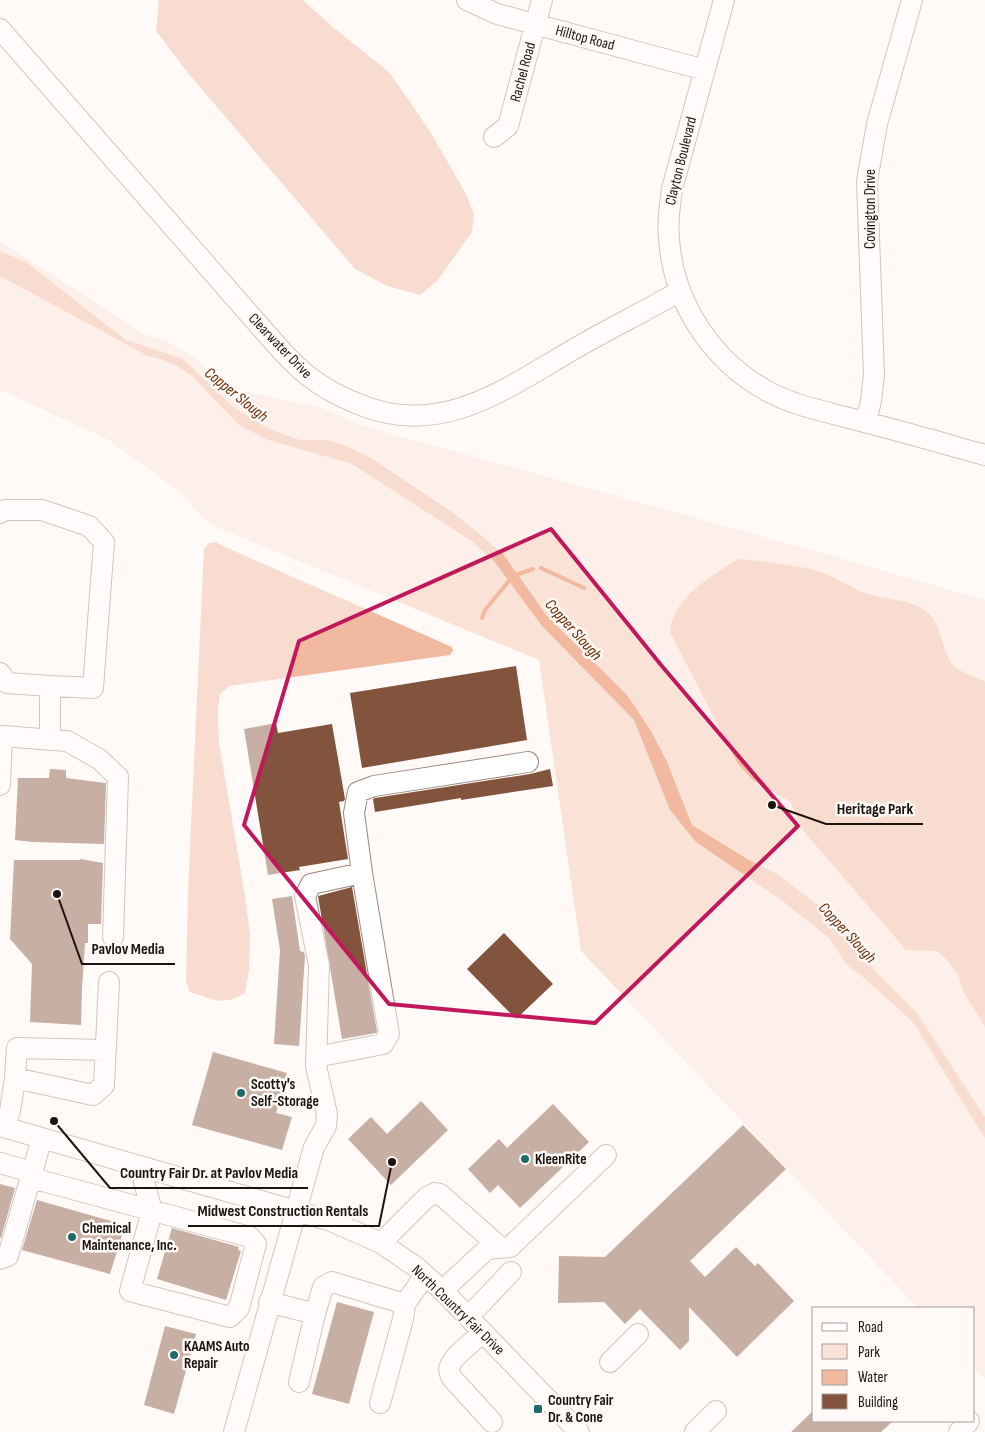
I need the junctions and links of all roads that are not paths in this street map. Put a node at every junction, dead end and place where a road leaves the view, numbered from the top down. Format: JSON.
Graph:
{"nodes":[{"id":1,"x":467,"y":0,"type":"edge"},
{"id":2,"x":542,"y":0,"type":"edge"},
{"id":3,"x":724,"y":0,"type":"edge"},
{"id":4,"x":912,"y":0,"type":"edge"},
{"id":5,"x":536,"y":25,"type":"junction"},
{"id":6,"x":0,"y":29,"type":"edge"},
{"id":7,"x":705,"y":70,"type":"junction"},
{"id":8,"x":494,"y":137,"type":"dead end"},
{"id":9,"x":680,"y":291,"type":"junction"},
{"id":10,"x":866,"y":422,"type":"junction"},
{"id":11,"x":985,"y":455,"type":"edge"},
{"id":12,"x":0,"y":513,"type":"edge"},
{"id":13,"x":0,"y":674,"type":"edge"},
{"id":14,"x":50,"y":686,"type":"junction"},
{"id":15,"x":50,"y":740,"type":"junction"},
{"id":16,"x":528,"y":762,"type":"dead end"},
{"id":17,"x":0,"y":785,"type":"edge"},
{"id":18,"x":362,"y":873,"type":"junction"},
{"id":19,"x":113,"y":937,"type":"dead end"},
{"id":20,"x":109,"y":982,"type":"dead end"},
{"id":21,"x":8,"y":1047,"type":"edge"},
{"id":22,"x":106,"y":1050,"type":"junction"},
{"id":23,"x":316,"y":1057,"type":"junction"},
{"id":24,"x":15,"y":1078,"type":"junction"},
{"id":25,"x":2,"y":1127,"type":"edge"},
{"id":26,"x":42,"y":1138,"type":"junction"},
{"id":27,"x":606,"y":1156,"type":"dead end"},
{"id":28,"x":0,"y":1163,"type":"edge"},
{"id":29,"x":148,"y":1168,"type":"junction"},
{"id":30,"x":32,"y":1172,"type":"junction"},
{"id":31,"x":296,"y":1210,"type":"junction"},
{"id":32,"x":152,"y":1211,"type":"junction"},
{"id":33,"x":381,"y":1243,"type":"junction"},
{"id":34,"x":501,"y":1248,"type":"junction"},
{"id":35,"x":0,"y":1258,"type":"edge"},
{"id":36,"x":511,"y":1272,"type":"dead end"},
{"id":37,"x":425,"y":1275,"type":"junction"},
{"id":38,"x":442,"y":1290,"type":"junction"},
{"id":39,"x":270,"y":1302,"type":"junction"},
{"id":40,"x":404,"y":1304,"type":"junction"},
{"id":41,"x":315,"y":1314,"type":"junction"},
{"id":42,"x":468,"y":1317,"type":"junction"},
{"id":43,"x":483,"y":1333,"type":"junction"},
{"id":44,"x":638,"y":1334,"type":"dead end"},
{"id":45,"x":610,"y":1362,"type":"dead end"},
{"id":46,"x":300,"y":1382,"type":"dead end"},
{"id":47,"x":380,"y":1403,"type":"dead end"},
{"id":48,"x":716,"y":1411,"type":"dead end"},
{"id":49,"x":492,"y":1422,"type":"dead end"},
{"id":50,"x":968,"y":1422,"type":"edge"},
{"id":51,"x":567,"y":1428,"type":"edge"},
{"id":52,"x":234,"y":1432,"type":"edge"},
{"id":53,"x":695,"y":1432,"type":"edge"},
{"id":54,"x":959,"y":1432,"type":"edge"}],
"edges":[{"from":1,"to":5,"type":"street","name":"Hilltop Road"},
{"from":2,"to":5,"type":"street","name":"Rachel Road"},
{"from":3,"to":7,"type":"street","name":"Clayton Boulevard"},
{"from":4,"to":10,"type":"street","name":"Covington Drive"},
{"from":5,"to":7,"type":"street","name":"Hilltop Road"},
{"from":5,"to":8,"type":"street","name":"Rachel Road"},
{"from":6,"to":9,"type":"street","name":"Clearwater Drive"},
{"from":7,"to":9,"type":"street","name":"Clayton Boulevard"},
{"from":9,"to":10,"type":"street","name":"Clayton Boulevard"},
{"from":10,"to":11,"type":"street","name":"Clayton Boulevard"},
{"from":12,"to":14,"type":"street"},
{"from":13,"to":14,"type":"street"},
{"from":14,"to":15,"type":"street"},
{"from":15,"to":17,"type":"street"},
{"from":15,"to":19,"type":"street"},
{"from":16,"to":18,"type":"street"},
{"from":18,"to":23,"type":"street"},
{"from":18,"to":23,"type":"street"},
{"from":20,"to":22,"type":"street"},
{"from":21,"to":22,"type":"street"},
{"from":21,"to":24,"type":"street"},
{"from":22,"to":24,"type":"street"},
{"from":23,"to":31,"type":"street"},
{"from":24,"to":25,"type":"street"},
{"from":25,"to":26,"type":"street","name":"North Country Fair Drive"},
{"from":26,"to":29,"type":"street","name":"North Country Fair Drive"},
{"from":26,"to":30,"type":"street"},
{"from":27,"to":34,"type":"street"},
{"from":28,"to":30,"type":"street"},
{"from":29,"to":31,"type":"street","name":"North Country Fair Drive"},
{"from":29,"to":32,"type":"street"},
{"from":30,"to":32,"type":"street"},
{"from":30,"to":35,"type":"street"},
{"from":31,"to":33,"type":"street","name":"North Country Fair Drive"},
{"from":31,"to":39,"type":"street"},
{"from":32,"to":32,"type":"street"},
{"from":33,"to":34,"type":"street"},
{"from":33,"to":37,"type":"street","name":"North Country Fair Drive"},
{"from":34,"to":38,"type":"street"},
{"from":36,"to":42,"type":"street"},
{"from":37,"to":38,"type":"street","name":"North Country Fair Drive"},
{"from":37,"to":40,"type":"street"},
{"from":38,"to":42,"type":"street","name":"North Country Fair Drive"},
{"from":39,"to":41,"type":"street"},
{"from":39,"to":52,"type":"street"},
{"from":40,"to":41,"type":"street"},
{"from":40,"to":47,"type":"street"},
{"from":41,"to":46,"type":"street"},
{"from":42,"to":43,"type":"street","name":"North Country Fair Drive"},
{"from":43,"to":49,"type":"street"},
{"from":43,"to":51,"type":"street","name":"North Country Fair Drive"},
{"from":44,"to":45,"type":"street"},
{"from":48,"to":53,"type":"street"},
{"from":50,"to":54,"type":"street"}]}
